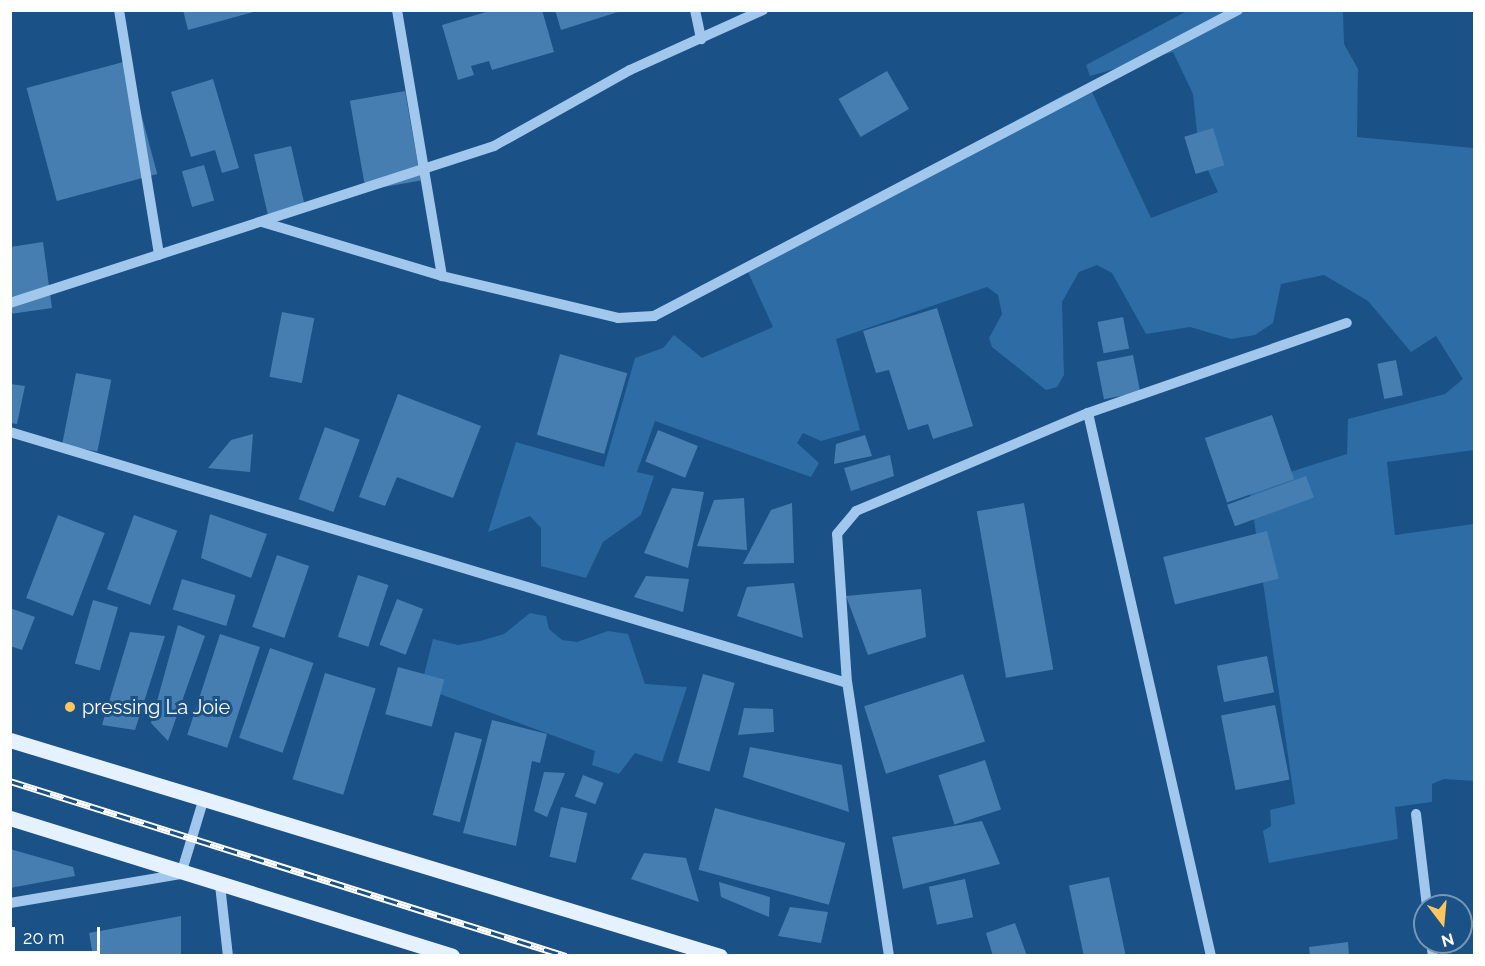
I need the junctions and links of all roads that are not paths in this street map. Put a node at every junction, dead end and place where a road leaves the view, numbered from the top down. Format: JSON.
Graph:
{"nodes":[{"id":1,"x":119,"y":10,"type":"edge"},
{"id":2,"x":397,"y":10,"type":"edge"},
{"id":3,"x":694,"y":10,"type":"edge"},
{"id":4,"x":763,"y":10,"type":"edge"},
{"id":5,"x":1238,"y":10,"type":"edge"},
{"id":6,"x":700,"y":39,"type":"junction"},
{"id":7,"x":424,"y":169,"type":"junction"},
{"id":8,"x":262,"y":222,"type":"junction"},
{"id":9,"x":159,"y":255,"type":"junction"},
{"id":10,"x":442,"y":276,"type":"junction"},
{"id":11,"x":10,"y":303,"type":"edge"},
{"id":12,"x":1347,"y":323,"type":"dead end"},
{"id":13,"x":1088,"y":413,"type":"junction"},
{"id":14,"x":10,"y":432,"type":"edge"},
{"id":15,"x":847,"y":683,"type":"junction"},
{"id":16,"x":10,"y":740,"type":"edge"},
{"id":17,"x":203,"y":801,"type":"junction"},
{"id":18,"x":1416,"y":814,"type":"dead end"},
{"id":19,"x":10,"y":818,"type":"edge"},
{"id":20,"x":181,"y":874,"type":"junction"},
{"id":21,"x":220,"y":885,"type":"junction"},
{"id":22,"x":1426,"y":894,"type":"edge"},
{"id":23,"x":10,"y":903,"type":"edge"},
{"id":24,"x":228,"y":956,"type":"edge"},
{"id":25,"x":452,"y":956,"type":"edge"},
{"id":26,"x":720,"y":956,"type":"edge"},
{"id":27,"x":889,"y":956,"type":"edge"},
{"id":28,"x":1210,"y":956,"type":"edge"}],
"edges":[{"from":1,"to":9,"type":"street"},
{"from":2,"to":7,"type":"street"},
{"from":3,"to":6,"type":"street"},
{"from":4,"to":6,"type":"street"},
{"from":5,"to":10,"type":"street"},
{"from":6,"to":7,"type":"street"},
{"from":7,"to":8,"type":"street"},
{"from":7,"to":10,"type":"street"},
{"from":8,"to":9,"type":"street"},
{"from":8,"to":10,"type":"street"},
{"from":9,"to":11,"type":"street"},
{"from":12,"to":13,"type":"street"},
{"from":13,"to":15,"type":"street"},
{"from":13,"to":28,"type":"street"},
{"from":14,"to":15,"type":"street"},
{"from":15,"to":27,"type":"street"},
{"from":16,"to":17,"type":"main road"},
{"from":17,"to":20,"type":"street"},
{"from":17,"to":26,"type":"main road"},
{"from":18,"to":22,"type":"street"},
{"from":19,"to":20,"type":"main road"},
{"from":20,"to":21,"type":"main road"},
{"from":20,"to":23,"type":"street"},
{"from":21,"to":24,"type":"street"},
{"from":21,"to":25,"type":"main road"}]}
